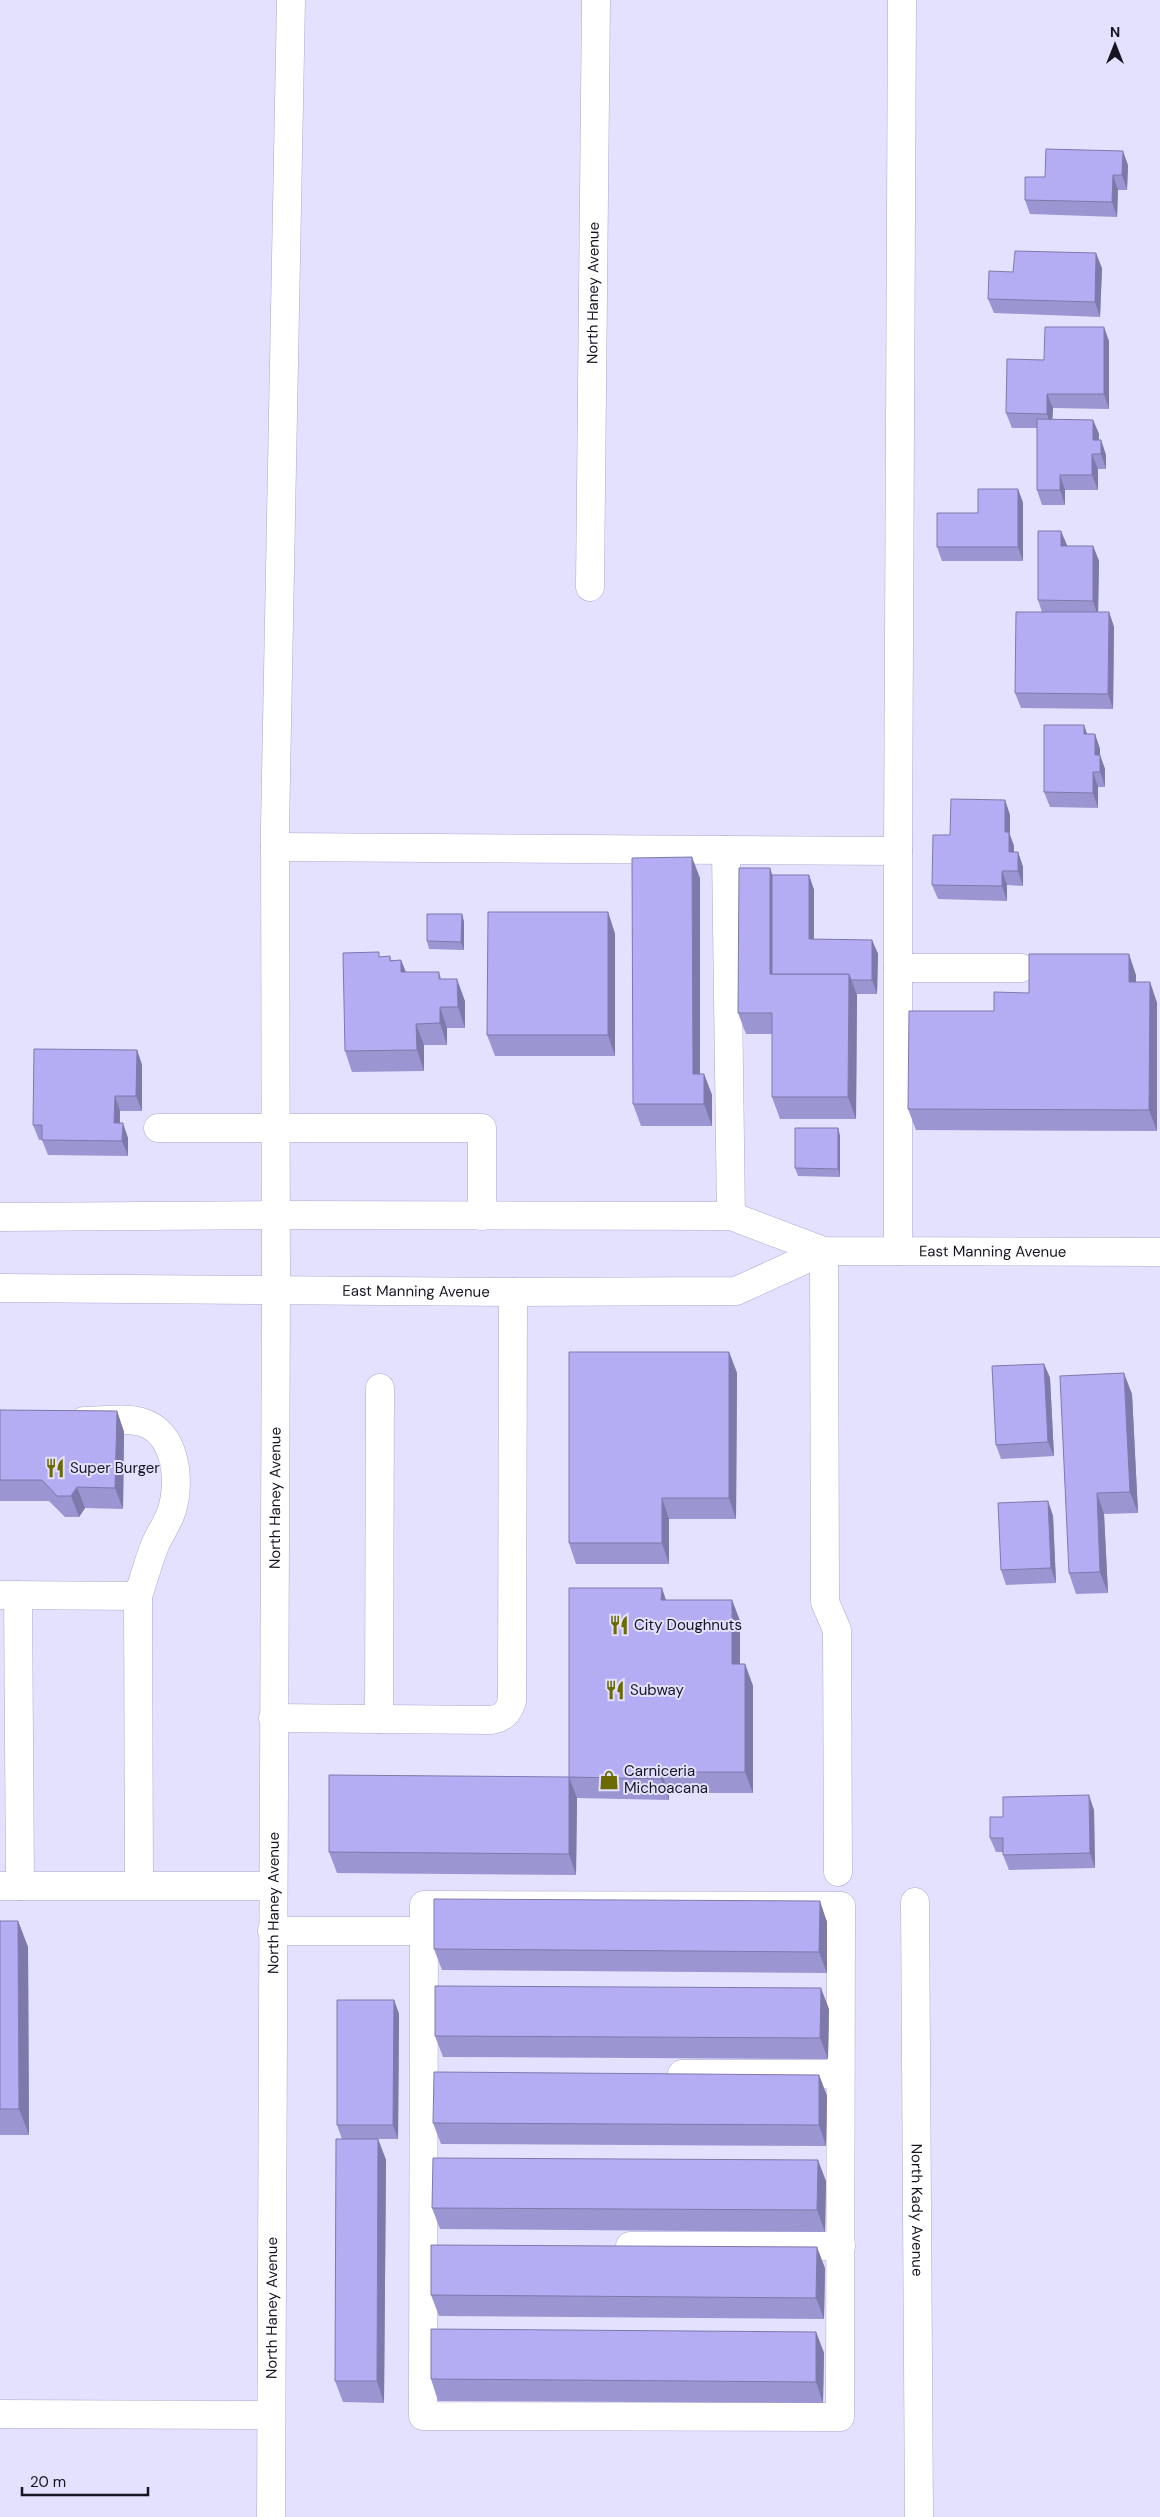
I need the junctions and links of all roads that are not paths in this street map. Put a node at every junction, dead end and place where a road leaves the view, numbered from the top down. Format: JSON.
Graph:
{"nodes":[{"id":1,"x":291,"y":0,"type":"edge"},
{"id":2,"x":596,"y":0,"type":"edge"},
{"id":3,"x":902,"y":0,"type":"edge"},
{"id":4,"x":590,"y":586,"type":"dead end"},
{"id":5,"x":275,"y":847,"type":"junction"},
{"id":6,"x":726,"y":850,"type":"junction"},
{"id":7,"x":898,"y":851,"type":"junction"},
{"id":8,"x":898,"y":968,"type":"junction"},
{"id":9,"x":1021,"y":968,"type":"dead end"},
{"id":10,"x":158,"y":1128,"type":"dead end"},
{"id":11,"x":275,"y":1128,"type":"junction"},
{"id":12,"x":276,"y":1215,"type":"junction"},
{"id":13,"x":482,"y":1216,"type":"junction"},
{"id":14,"x":731,"y":1216,"type":"junction"},
{"id":15,"x":0,"y":1218,"type":"edge"},
{"id":16,"x":824,"y":1250,"type":"junction"},
{"id":17,"x":898,"y":1251,"type":"junction"},
{"id":18,"x":1160,"y":1252,"type":"edge"},
{"id":19,"x":0,"y":1288,"type":"edge"},
{"id":20,"x":276,"y":1290,"type":"junction"},
{"id":21,"x":513,"y":1292,"type":"junction"},
{"id":22,"x":380,"y":1388,"type":"dead end"},
{"id":23,"x":58,"y":1420,"type":"edge"},
{"id":24,"x":9,"y":1596,"type":"edge"},
{"id":25,"x":138,"y":1596,"type":"junction"},
{"id":26,"x":273,"y":1718,"type":"junction"},
{"id":27,"x":379,"y":1719,"type":"junction"},
{"id":28,"x":838,"y":1872,"type":"dead end"},
{"id":29,"x":139,"y":1885,"type":"junction"},
{"id":30,"x":10,"y":1886,"type":"edge"},
{"id":31,"x":272,"y":1886,"type":"junction"},
{"id":32,"x":915,"y":1902,"type":"dead end"},
{"id":33,"x":272,"y":1931,"type":"junction"},
{"id":34,"x":424,"y":1931,"type":"junction"},
{"id":35,"x":424,"y":1988,"type":"junction"},
{"id":36,"x":454,"y":1988,"type":"edge"},
{"id":37,"x":811,"y":1988,"type":"edge"},
{"id":38,"x":841,"y":1988,"type":"junction"},
{"id":39,"x":423,"y":2074,"type":"junction"},
{"id":40,"x":453,"y":2074,"type":"edge"},
{"id":41,"x":662,"y":2074,"type":"edge"},
{"id":42,"x":840,"y":2074,"type":"junction"},
{"id":43,"x":423,"y":2160,"type":"junction"},
{"id":44,"x":453,"y":2160,"type":"edge"},
{"id":45,"x":811,"y":2162,"type":"edge"},
{"id":46,"x":840,"y":2162,"type":"junction"},
{"id":47,"x":423,"y":2246,"type":"junction"},
{"id":48,"x":453,"y":2246,"type":"edge"},
{"id":49,"x":602,"y":2246,"type":"edge"},
{"id":50,"x":841,"y":2246,"type":"junction"},
{"id":51,"x":423,"y":2333,"type":"junction"},
{"id":52,"x":452,"y":2333,"type":"edge"},
{"id":53,"x":810,"y":2333,"type":"edge"},
{"id":54,"x":840,"y":2334,"type":"junction"},
{"id":55,"x":0,"y":2414,"type":"edge"},
{"id":56,"x":271,"y":2415,"type":"junction"},
{"id":57,"x":271,"y":2517,"type":"edge"},
{"id":58,"x":919,"y":2517,"type":"edge"}],
"edges":[{"from":1,"to":5,"type":"street","name":"North Haney Avenue"},
{"from":2,"to":4,"type":"street","name":"North Haney Avenue"},
{"from":3,"to":7,"type":"street"},
{"from":5,"to":6,"type":"street"},
{"from":5,"to":11,"type":"street","name":"North Haney Avenue"},
{"from":6,"to":7,"type":"street"},
{"from":6,"to":14,"type":"street"},
{"from":7,"to":8,"type":"street"},
{"from":8,"to":9,"type":"street"},
{"from":8,"to":17,"type":"street"},
{"from":10,"to":11,"type":"street"},
{"from":11,"to":12,"type":"street","name":"North Haney Avenue"},
{"from":11,"to":13,"type":"street"},
{"from":12,"to":13,"type":"street","name":"East Manning Avenue"},
{"from":12,"to":15,"type":"street","name":"East Manning Avenue"},
{"from":12,"to":20,"type":"street","name":"North Haney Avenue"},
{"from":13,"to":14,"type":"street","name":"East Manning Avenue"},
{"from":14,"to":16,"type":"street","name":"East Manning Avenue"},
{"from":16,"to":17,"type":"street","name":"East Manning Avenue"},
{"from":16,"to":21,"type":"street","name":"East Manning Avenue"},
{"from":16,"to":28,"type":"street"},
{"from":17,"to":18,"type":"street","name":"East Manning Avenue"},
{"from":19,"to":20,"type":"street","name":"East Manning Avenue"},
{"from":20,"to":21,"type":"street","name":"East Manning Avenue"},
{"from":20,"to":26,"type":"street","name":"North Haney Avenue"},
{"from":21,"to":27,"type":"street"},
{"from":22,"to":27,"type":"street"},
{"from":23,"to":25,"type":"street"},
{"from":24,"to":25,"type":"street"},
{"from":24,"to":30,"type":"street"},
{"from":25,"to":29,"type":"street"},
{"from":26,"to":27,"type":"street"},
{"from":26,"to":31,"type":"street","name":"North Haney Avenue"},
{"from":29,"to":30,"type":"street"},
{"from":29,"to":31,"type":"street"},
{"from":31,"to":33,"type":"street","name":"North Haney Avenue"},
{"from":32,"to":58,"type":"street","name":"North Kady Avenue"},
{"from":33,"to":34,"type":"street"},
{"from":33,"to":56,"type":"street","name":"North Haney Avenue"},
{"from":34,"to":35,"type":"street"},
{"from":34,"to":38,"type":"street"},
{"from":35,"to":36,"type":"street"},
{"from":35,"to":39,"type":"street"},
{"from":37,"to":38,"type":"street"},
{"from":38,"to":42,"type":"street"},
{"from":39,"to":40,"type":"street"},
{"from":39,"to":43,"type":"street"},
{"from":41,"to":42,"type":"street"},
{"from":42,"to":46,"type":"street"},
{"from":43,"to":44,"type":"street"},
{"from":43,"to":47,"type":"street"},
{"from":45,"to":46,"type":"street"},
{"from":46,"to":50,"type":"street"},
{"from":47,"to":48,"type":"street"},
{"from":47,"to":51,"type":"street"},
{"from":49,"to":50,"type":"street"},
{"from":50,"to":54,"type":"street"},
{"from":51,"to":52,"type":"street"},
{"from":51,"to":54,"type":"street"},
{"from":53,"to":54,"type":"street"},
{"from":55,"to":56,"type":"street"},
{"from":56,"to":57,"type":"street","name":"North Haney Avenue"}]}
